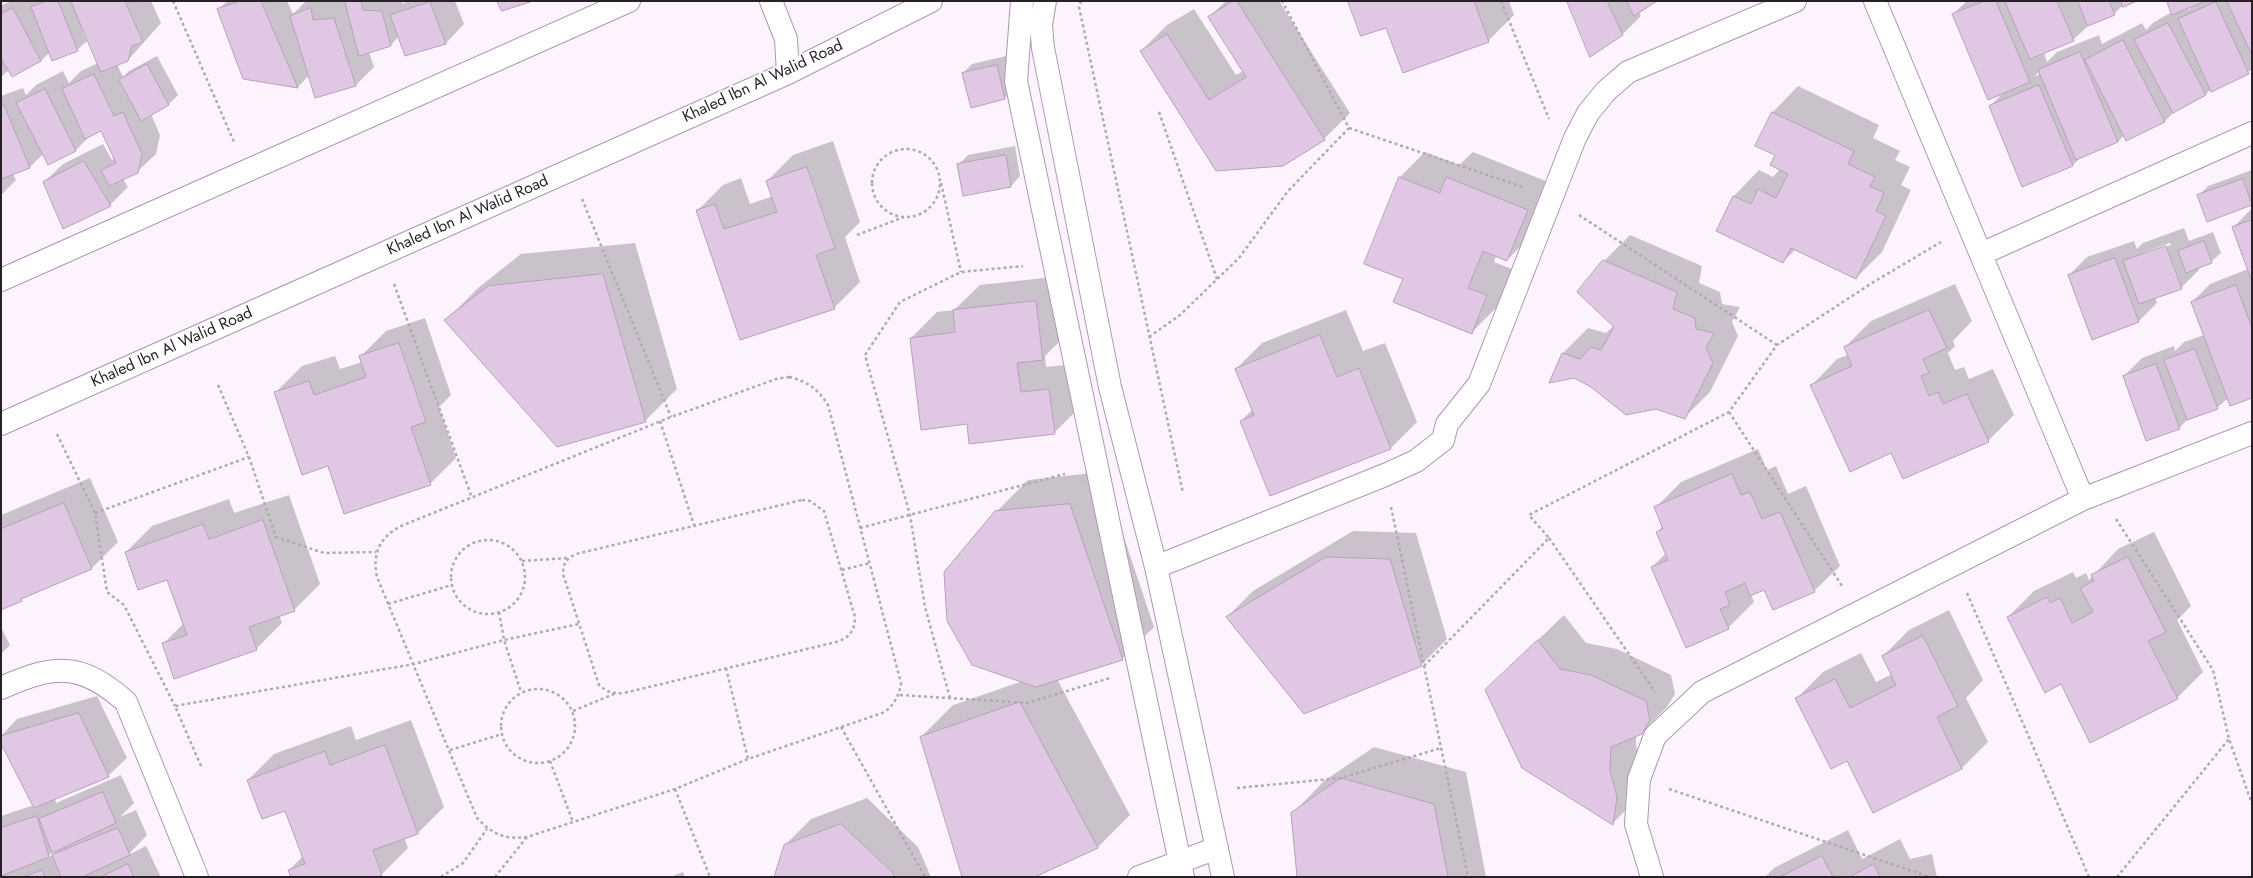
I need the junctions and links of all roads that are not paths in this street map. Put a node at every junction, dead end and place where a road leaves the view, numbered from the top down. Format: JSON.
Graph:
{"nodes":[{"id":1,"x":629,"y":1,"type":"edge"},
{"id":2,"x":771,"y":1,"type":"edge"},
{"id":3,"x":931,"y":1,"type":"edge"},
{"id":4,"x":1022,"y":1,"type":"edge"},
{"id":5,"x":1045,"y":1,"type":"edge"},
{"id":6,"x":1795,"y":1,"type":"edge"},
{"id":7,"x":1876,"y":1,"type":"edge"},
{"id":8,"x":788,"y":73,"type":"junction"},
{"id":9,"x":2252,"y":133,"type":"edge"},
{"id":10,"x":1981,"y":254,"type":"junction"},
{"id":11,"x":1,"y":280,"type":"edge"},
{"id":12,"x":1,"y":424,"type":"edge"},
{"id":13,"x":2252,"y":433,"type":"edge"},
{"id":14,"x":2091,"y":495,"type":"junction"},
{"id":15,"x":1156,"y":568,"type":"junction"},
{"id":16,"x":1,"y":688,"type":"edge"},
{"id":17,"x":1217,"y":848,"type":"junction"},
{"id":18,"x":1181,"y":870,"type":"edge"},
{"id":19,"x":197,"y":877,"type":"edge"},
{"id":20,"x":1139,"y":877,"type":"edge"},
{"id":21,"x":1223,"y":877,"type":"edge"},
{"id":22,"x":1652,"y":877,"type":"edge"}],
"edges":[{"from":1,"to":11,"type":"street"},
{"from":2,"to":8,"type":"street"},
{"from":3,"to":8,"type":"street","name":"Khaled Ibn Al Walid Road"},
{"from":4,"to":18,"type":"street"},
{"from":5,"to":15,"type":"street"},
{"from":6,"to":15,"type":"street"},
{"from":7,"to":10,"type":"street"},
{"from":8,"to":12,"type":"street","name":"Khaled Ibn Al Walid Road"},
{"from":9,"to":10,"type":"street"},
{"from":10,"to":14,"type":"street"},
{"from":13,"to":14,"type":"street"},
{"from":14,"to":22,"type":"street"},
{"from":15,"to":17,"type":"street"},
{"from":16,"to":19,"type":"street"},
{"from":17,"to":18,"type":"street"},
{"from":17,"to":21,"type":"street"},
{"from":18,"to":20,"type":"street"}]}
